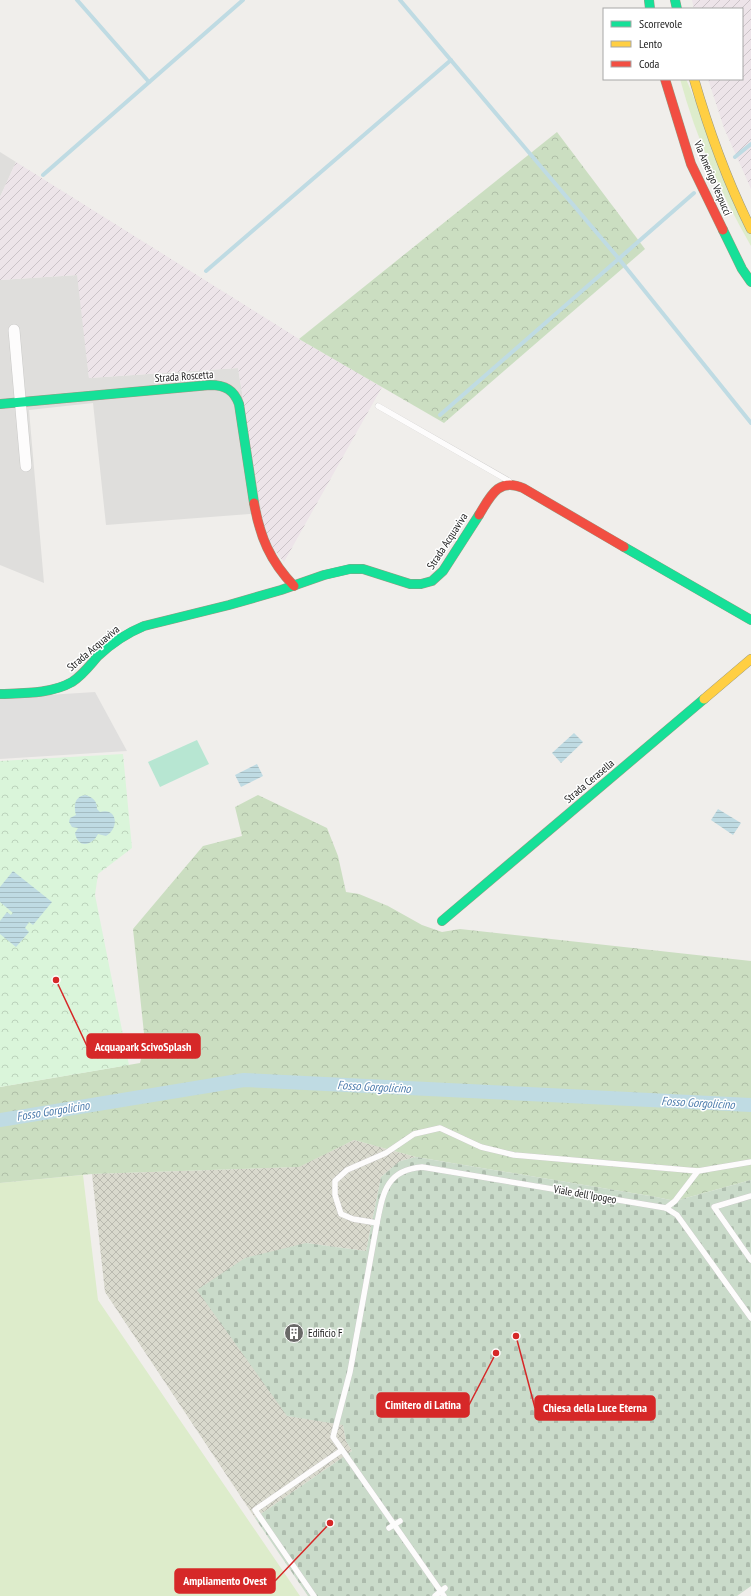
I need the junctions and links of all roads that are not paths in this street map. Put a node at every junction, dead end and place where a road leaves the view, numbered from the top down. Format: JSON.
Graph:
{"nodes":[{"id":1,"x":665,"y":80,"type":"edge"},
{"id":2,"x":694,"y":80,"type":"edge"},
{"id":3,"x":751,"y":229,"type":"edge"},
{"id":4,"x":751,"y":282,"type":"edge"},
{"id":5,"x":14,"y":330,"type":"dead end"},
{"id":6,"x":21,"y":402,"type":"junction"},
{"id":7,"x":0,"y":404,"type":"edge"},
{"id":8,"x":378,"y":406,"type":"dead end"},
{"id":9,"x":26,"y":466,"type":"dead end"},
{"id":10,"x":514,"y":484,"type":"junction"},
{"id":11,"x":294,"y":586,"type":"junction"},
{"id":12,"x":751,"y":620,"type":"edge"},
{"id":13,"x":751,"y":659,"type":"edge"},
{"id":14,"x":0,"y":694,"type":"edge"},
{"id":15,"x":442,"y":922,"type":"dead end"},
{"id":16,"x":751,"y":1162,"type":"edge"},
{"id":17,"x":698,"y":1171,"type":"junction"},
{"id":18,"x":751,"y":1196,"type":"edge"},
{"id":19,"x":666,"y":1208,"type":"junction"},
{"id":20,"x":377,"y":1223,"type":"junction"},
{"id":21,"x":751,"y":1260,"type":"edge"},
{"id":22,"x":751,"y":1318,"type":"edge"},
{"id":23,"x":342,"y":1450,"type":"junction"},
{"id":24,"x":397,"y":1523,"type":"junction"},
{"id":25,"x":389,"y":1528,"type":"dead end"},
{"id":26,"x":444,"y":1592,"type":"edge"},
{"id":27,"x":314,"y":1596,"type":"edge"},
{"id":28,"x":435,"y":1596,"type":"edge"}],
"edges":[{"from":1,"to":4,"type":"street","name":"Via Amerigo Vespucci"},
{"from":2,"to":3,"type":"street","name":"Via Amerigo Vespucci"},
{"from":5,"to":6,"type":"street"},
{"from":6,"to":7,"type":"street","name":"Strada Roscetta"},
{"from":6,"to":9,"type":"street"},
{"from":6,"to":11,"type":"street","name":"Strada Roscetta"},
{"from":8,"to":10,"type":"lane"},
{"from":10,"to":11,"type":"street","name":"Strada Acquaviva"},
{"from":10,"to":12,"type":"street"},
{"from":11,"to":14,"type":"street","name":"Strada Acquaviva"},
{"from":13,"to":15,"type":"street","name":"Strada Cerasella"},
{"from":16,"to":17,"type":"lane"},
{"from":17,"to":19,"type":"lane"},
{"from":17,"to":20,"type":"lane"},
{"from":18,"to":21,"type":"lane"},
{"from":19,"to":20,"type":"lane","name":"Viale dell'Ipogeo"},
{"from":19,"to":22,"type":"lane"},
{"from":20,"to":23,"type":"lane","name":"Viale dell'Ipogeo"},
{"from":23,"to":24,"type":"lane","name":"Viale dell'Ipogeo"},
{"from":23,"to":27,"type":"lane"},
{"from":24,"to":25,"type":"lane"},
{"from":24,"to":26,"type":"lane","name":"Viale dell'Ipogeo"},
{"from":26,"to":28,"type":"lane"}]}
